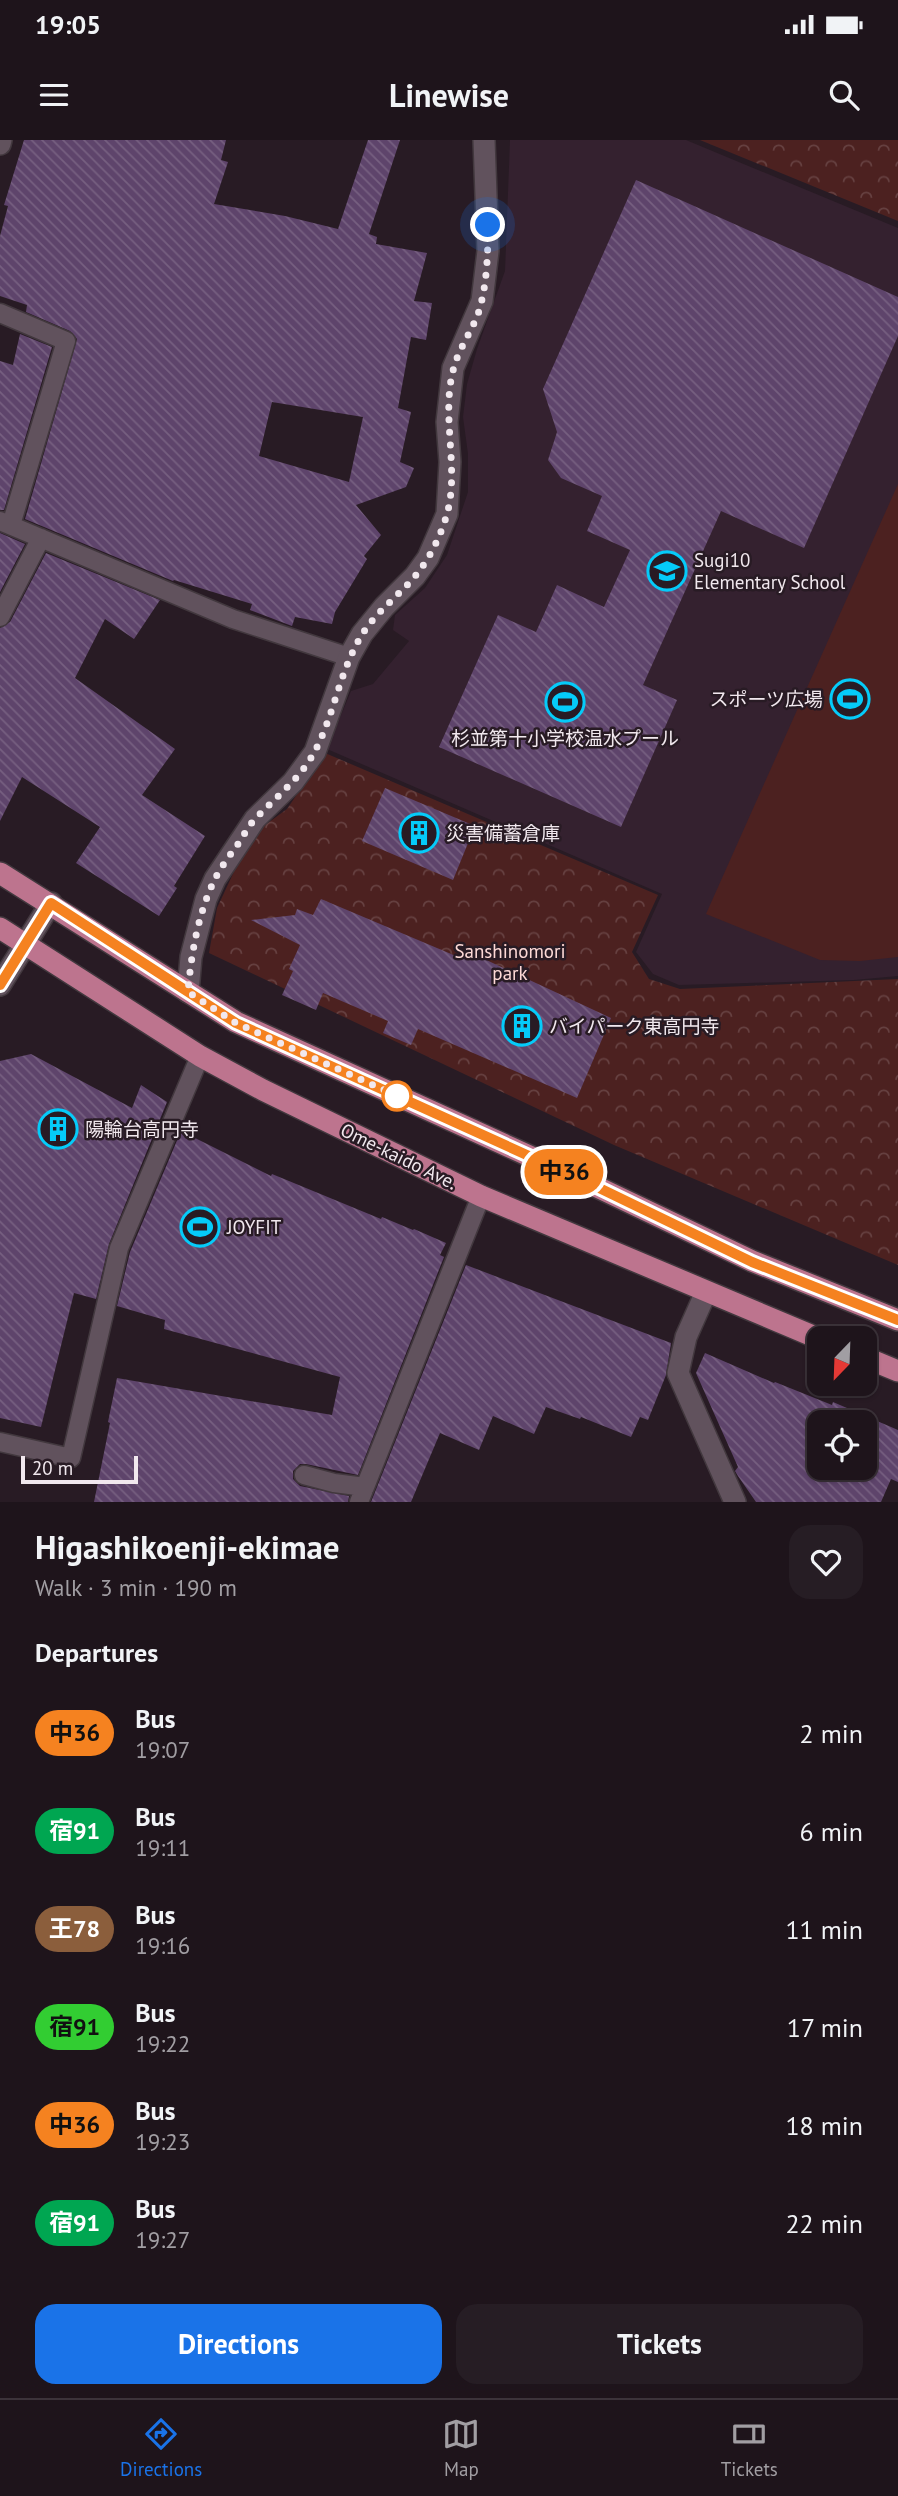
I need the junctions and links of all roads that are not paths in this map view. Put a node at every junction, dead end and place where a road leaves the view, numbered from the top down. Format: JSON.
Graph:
{"nodes":[{"id":1,"x":484,"y":140,"type":"edge"},
{"id":2,"x":0,"y":313,"type":"edge"},
{"id":3,"x":6,"y":523,"type":"edge"},
{"id":4,"x":41,"y":538,"type":"junction"},
{"id":5,"x":0,"y":617,"type":"edge"},
{"id":6,"x":349,"y":657,"type":"junction"},
{"id":7,"x":0,"y":873,"type":"edge"},
{"id":8,"x":51,"y":903,"type":"junction"},
{"id":9,"x":0,"y":928,"type":"edge"},
{"id":10,"x":26,"y":944,"type":"junction"},
{"id":11,"x":0,"y":985,"type":"edge"},
{"id":12,"x":188,"y":992,"type":"junction"},
{"id":13,"x":200,"y":1056,"type":"junction"},
{"id":14,"x":481,"y":1196,"type":"junction"},
{"id":15,"x":706,"y":1292,"type":"junction"},
{"id":16,"x":898,"y":1320,"type":"edge"},
{"id":17,"x":807,"y":1334,"type":"edge"},
{"id":18,"x":877,"y":1362,"type":"edge"},
{"id":19,"x":898,"y":1371,"type":"edge"},
{"id":20,"x":0,"y":1442,"type":"edge"},
{"id":21,"x":304,"y":1475,"type":"dead end"},
{"id":22,"x":362,"y":1495,"type":"edge"},
{"id":23,"x":735,"y":1502,"type":"edge"}],
"edges":[{"from":1,"to":6,"type":"street"},
{"from":2,"to":3,"type":"lane"},
{"from":3,"to":4,"type":"lane"},
{"from":4,"to":5,"type":"lane"},
{"from":4,"to":6,"type":"lane"},
{"from":6,"to":12,"type":"street"},
{"from":7,"to":8,"type":"main road"},
{"from":8,"to":10,"type":"street"},
{"from":8,"to":12,"type":"main road"},
{"from":9,"to":10,"type":"main road","name":"Ome-kaido Ave."},
{"from":10,"to":11,"type":"street"},
{"from":10,"to":13,"type":"main road","name":"Ome-kaido Ave."},
{"from":12,"to":16,"type":"main road"},
{"from":13,"to":14,"type":"main road","name":"Ome-kaido Ave."},
{"from":13,"to":20,"type":"lane"},
{"from":14,"to":15,"type":"main road","name":"Ome-kaido Ave."},
{"from":14,"to":22,"type":"lane"},
{"from":15,"to":17,"type":"main road","name":"Ome-kaido Ave."},
{"from":15,"to":23,"type":"street"},
{"from":18,"to":19,"type":"main road"},
{"from":21,"to":22,"type":"lane"}]}
